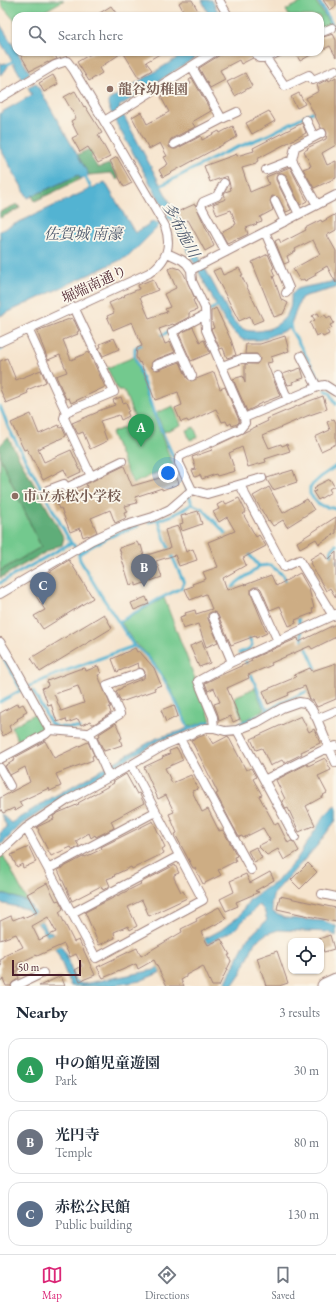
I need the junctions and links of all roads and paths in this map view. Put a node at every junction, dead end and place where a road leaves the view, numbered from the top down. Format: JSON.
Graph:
{"nodes":[{"id":1,"x":219,"y":0,"type":"edge"},
{"id":2,"x":226,"y":12,"type":"edge"},
{"id":3,"x":332,"y":28,"type":"dead end"},
{"id":4,"x":324,"y":32,"type":"edge"},
{"id":5,"x":208,"y":56,"type":"edge"},
{"id":6,"x":258,"y":56,"type":"edge"},
{"id":7,"x":270,"y":56,"type":"edge"},
{"id":8,"x":266,"y":58,"type":"junction"},
{"id":9,"x":192,"y":67,"type":"junction"},
{"id":10,"x":336,"y":70,"type":"edge"},
{"id":11,"x":0,"y":98,"type":"edge"},
{"id":12,"x":236,"y":112,"type":"dead end"},
{"id":13,"x":222,"y":119,"type":"junction"},
{"id":14,"x":306,"y":120,"type":"dead end"},
{"id":15,"x":104,"y":121,"type":"junction"},
{"id":16,"x":322,"y":133,"type":"dead end"},
{"id":17,"x":314,"y":137,"type":"junction"},
{"id":18,"x":174,"y":144,"type":"dead end"},
{"id":19,"x":292,"y":160,"type":"junction"},
{"id":20,"x":266,"y":170,"type":"dead end"},
{"id":21,"x":280,"y":178,"type":"dead end"},
{"id":22,"x":224,"y":183,"type":"dead end"},
{"id":23,"x":336,"y":195,"type":"edge"},
{"id":24,"x":275,"y":202,"type":"dead end"},
{"id":25,"x":317,"y":205,"type":"junction"},
{"id":26,"x":299,"y":214,"type":"junction"},
{"id":27,"x":285,"y":222,"type":"junction"},
{"id":28,"x":266,"y":232,"type":"junction"},
{"id":29,"x":226,"y":252,"type":"junction"},
{"id":30,"x":167,"y":253,"type":"junction"},
{"id":31,"x":193,"y":269,"type":"junction"},
{"id":32,"x":286,"y":293,"type":"dead end"},
{"id":33,"x":74,"y":307,"type":"junction"},
{"id":34,"x":205,"y":312,"type":"junction"},
{"id":35,"x":28,"y":329,"type":"junction"},
{"id":36,"x":0,"y":342,"type":"edge"},
{"id":37,"x":182,"y":355,"type":"junction"},
{"id":38,"x":301,"y":356,"type":"dead end"},
{"id":39,"x":255,"y":359,"type":"dead end"},
{"id":40,"x":156,"y":365,"type":"dead end"},
{"id":41,"x":222,"y":366,"type":"junction"},
{"id":42,"x":192,"y":376,"type":"dead end"},
{"id":43,"x":278,"y":376,"type":"dead end"},
{"id":44,"x":321,"y":386,"type":"junction"},
{"id":45,"x":336,"y":391,"type":"edge"},
{"id":46,"x":288,"y":400,"type":"junction"},
{"id":47,"x":66,"y":412,"type":"junction"},
{"id":48,"x":244,"y":418,"type":"junction"},
{"id":49,"x":122,"y":461,"type":"dead end"},
{"id":50,"x":91,"y":476,"type":"junction"},
{"id":51,"x":262,"y":478,"type":"dead end"},
{"id":52,"x":240,"y":485,"type":"junction"},
{"id":53,"x":48,"y":490,"type":"dead end"},
{"id":54,"x":189,"y":492,"type":"junction"},
{"id":55,"x":256,"y":592,"type":"dead end"},
{"id":56,"x":0,"y":594,"type":"edge"},
{"id":57,"x":334,"y":615,"type":"edge"},
{"id":58,"x":213,"y":617,"type":"dead end"},
{"id":59,"x":278,"y":641,"type":"junction"},
{"id":60,"x":0,"y":642,"type":"edge"},
{"id":61,"x":232,"y":662,"type":"junction"},
{"id":62,"x":140,"y":673,"type":"dead end"},
{"id":63,"x":336,"y":711,"type":"edge"},
{"id":64,"x":317,"y":718,"type":"junction"},
{"id":65,"x":214,"y":724,"type":"junction"},
{"id":66,"x":50,"y":730,"type":"junction"},
{"id":67,"x":237,"y":730,"type":"junction"},
{"id":68,"x":88,"y":734,"type":"junction"},
{"id":69,"x":180,"y":739,"type":"junction"},
{"id":70,"x":332,"y":747,"type":"edge"},
{"id":71,"x":0,"y":759,"type":"edge"},
{"id":72,"x":336,"y":763,"type":"edge"},
{"id":73,"x":130,"y":765,"type":"junction"},
{"id":74,"x":0,"y":768,"type":"edge"},
{"id":75,"x":107,"y":772,"type":"junction"},
{"id":76,"x":264,"y":780,"type":"junction"},
{"id":77,"x":10,"y":786,"type":"dead end"},
{"id":78,"x":156,"y":812,"type":"junction"},
{"id":79,"x":26,"y":828,"type":"junction"},
{"id":80,"x":295,"y":837,"type":"dead end"},
{"id":81,"x":0,"y":852,"type":"edge"},
{"id":82,"x":179,"y":856,"type":"junction"},
{"id":83,"x":48,"y":869,"type":"junction"},
{"id":84,"x":251,"y":870,"type":"dead end"},
{"id":85,"x":322,"y":894,"type":"dead end"},
{"id":86,"x":336,"y":897,"type":"edge"},
{"id":87,"x":72,"y":914,"type":"junction"},
{"id":88,"x":43,"y":973,"type":"dead end"},
{"id":89,"x":336,"y":981,"type":"edge"},
{"id":90,"x":16,"y":986,"type":"edge"},
{"id":91,"x":325,"y":986,"type":"edge"}],
"edges":[{"from":1,"to":2,"type":"street"},
{"from":3,"to":4,"type":"street"},
{"from":5,"to":9,"type":"street"},
{"from":6,"to":8,"type":"street"},
{"from":7,"to":8,"type":"street"},
{"from":8,"to":10,"type":"street"},
{"from":9,"to":13,"type":"street"},
{"from":9,"to":15,"type":"street"},
{"from":11,"to":15,"type":"street"},
{"from":12,"to":13,"type":"street"},
{"from":13,"to":18,"type":"street"},
{"from":14,"to":17,"type":"street"},
{"from":15,"to":30,"type":"street"},
{"from":16,"to":17,"type":"street"},
{"from":17,"to":19,"type":"street"},
{"from":19,"to":20,"type":"street"},
{"from":19,"to":25,"type":"street"},
{"from":21,"to":26,"type":"street"},
{"from":22,"to":29,"type":"street"},
{"from":23,"to":25,"type":"street"},
{"from":24,"to":27,"type":"street"},
{"from":25,"to":26,"type":"street"},
{"from":26,"to":27,"type":"street"},
{"from":27,"to":28,"type":"street"},
{"from":28,"to":29,"type":"street"},
{"from":28,"to":32,"type":"street"},
{"from":29,"to":31,"type":"street"},
{"from":30,"to":31,"type":"street"},
{"from":30,"to":33,"type":"street","name":"堀端南通り"},
{"from":31,"to":34,"type":"street"},
{"from":33,"to":35,"type":"street","name":"堀端南通り"},
{"from":33,"to":47,"type":"street"},
{"from":34,"to":37,"type":"street"},
{"from":34,"to":41,"type":"street"},
{"from":35,"to":36,"type":"street","name":"堀端南通り"},
{"from":35,"to":47,"type":"street"},
{"from":37,"to":40,"type":"street"},
{"from":37,"to":42,"type":"street"},
{"from":38,"to":44,"type":"street"},
{"from":39,"to":41,"type":"street"},
{"from":41,"to":48,"type":"street"},
{"from":43,"to":46,"type":"street"},
{"from":44,"to":45,"type":"street"},
{"from":44,"to":46,"type":"street"},
{"from":46,"to":48,"type":"street"},
{"from":47,"to":50,"type":"street"},
{"from":48,"to":54,"type":"street"},
{"from":49,"to":50,"type":"street"},
{"from":50,"to":53,"type":"street"},
{"from":51,"to":52,"type":"street"},
{"from":52,"to":54,"type":"street"},
{"from":52,"to":57,"type":"street"},
{"from":54,"to":56,"type":"street"},
{"from":55,"to":59,"type":"street"},
{"from":57,"to":59,"type":"street"},
{"from":58,"to":61,"type":"street"},
{"from":59,"to":61,"type":"street"},
{"from":60,"to":66,"type":"street"},
{"from":61,"to":65,"type":"street"},
{"from":62,"to":68,"type":"street"},
{"from":63,"to":64,"type":"street"},
{"from":64,"to":67,"type":"street"},
{"from":64,"to":70,"type":"street"},
{"from":65,"to":67,"type":"street"},
{"from":65,"to":69,"type":"street"},
{"from":66,"to":68,"type":"street"},
{"from":66,"to":71,"type":"street"},
{"from":67,"to":76,"type":"street"},
{"from":68,"to":75,"type":"street"},
{"from":69,"to":73,"type":"street"},
{"from":69,"to":84,"type":"street"},
{"from":70,"to":72,"type":"street"},
{"from":70,"to":76,"type":"street"},
{"from":73,"to":75,"type":"street"},
{"from":73,"to":78,"type":"street"},
{"from":74,"to":77,"type":"street"},
{"from":75,"to":79,"type":"street"},
{"from":76,"to":80,"type":"street"},
{"from":78,"to":82,"type":"street"},
{"from":78,"to":83,"type":"street"},
{"from":79,"to":81,"type":"street"},
{"from":79,"to":83,"type":"street"},
{"from":82,"to":87,"type":"street"},
{"from":82,"to":87,"type":"street"},
{"from":83,"to":87,"type":"street"},
{"from":85,"to":86,"type":"street"},
{"from":88,"to":90,"type":"street"},
{"from":89,"to":91,"type":"highway"}]}
